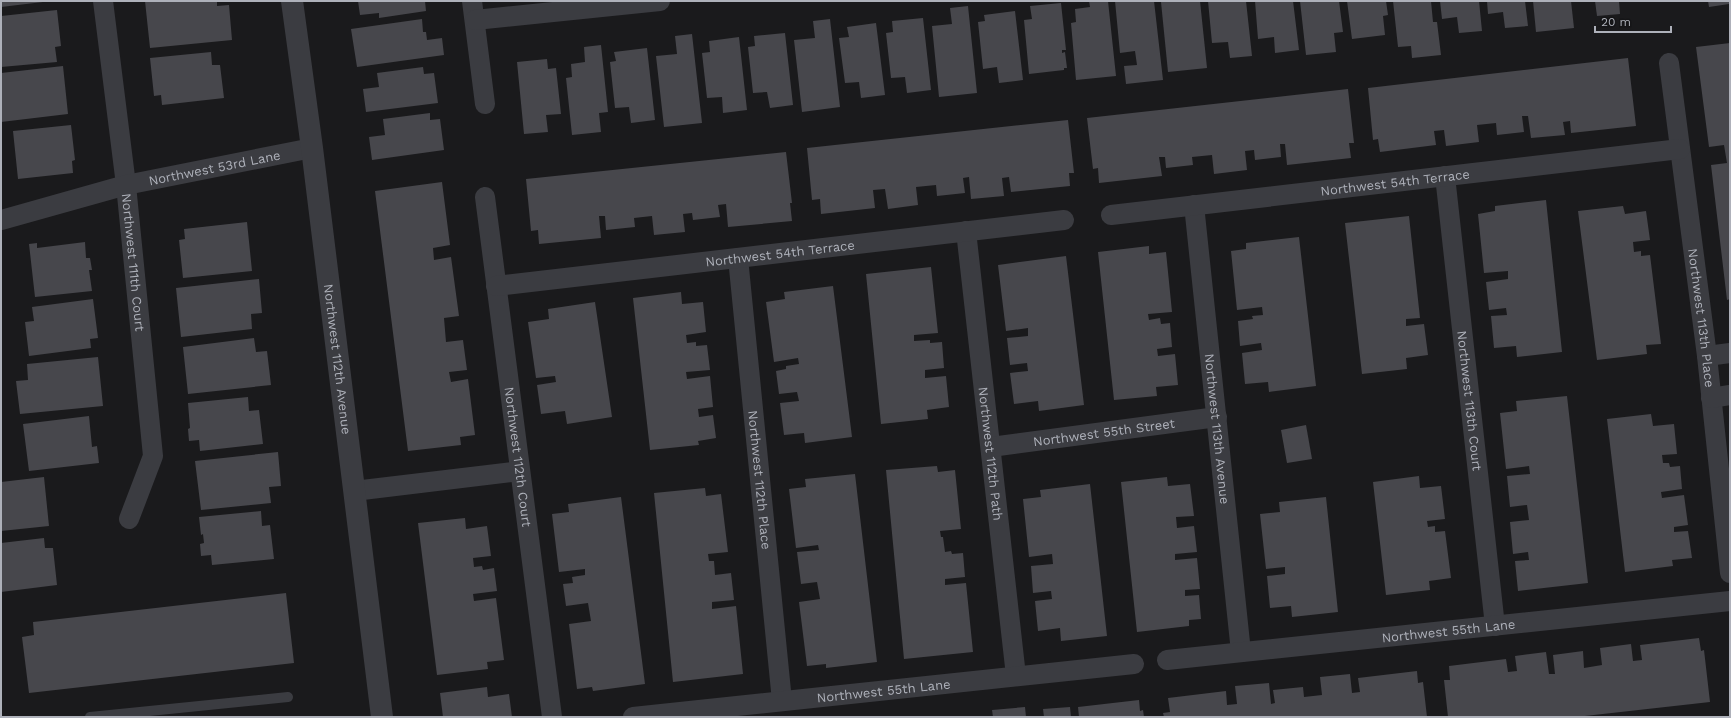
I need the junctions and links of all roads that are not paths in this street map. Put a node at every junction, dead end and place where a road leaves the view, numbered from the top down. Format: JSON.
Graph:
{"nodes":[{"id":1,"x":103,"y":1,"type":"edge"},
{"id":2,"x":292,"y":1,"type":"edge"},
{"id":3,"x":660,"y":1,"type":"edge"},
{"id":4,"x":473,"y":11,"type":"edge"},
{"id":5,"x":1669,"y":63,"type":"dead end"},
{"id":6,"x":485,"y":104,"type":"dead end"},
{"id":7,"x":312,"y":148,"type":"junction"},
{"id":8,"x":1680,"y":149,"type":"junction"},
{"id":9,"x":1445,"y":176,"type":"junction"},
{"id":10,"x":126,"y":185,"type":"junction"},
{"id":11,"x":485,"y":197,"type":"dead end"},
{"id":12,"x":1194,"y":205,"type":"junction"},
{"id":13,"x":1111,"y":215,"type":"dead end"},
{"id":14,"x":1,"y":220,"type":"edge"},
{"id":15,"x":1064,"y":220,"type":"dead end"},
{"id":16,"x":966,"y":232,"type":"junction"},
{"id":17,"x":738,"y":258,"type":"junction"},
{"id":18,"x":496,"y":286,"type":"junction"},
{"id":19,"x":1730,"y":353,"type":"edge"},
{"id":20,"x":1706,"y":356,"type":"junction"},
{"id":21,"x":1720,"y":397,"type":"edge"},
{"id":22,"x":1217,"y":417,"type":"junction"},
{"id":23,"x":991,"y":447,"type":"junction"},
{"id":24,"x":520,"y":471,"type":"junction"},
{"id":25,"x":354,"y":491,"type":"junction"},
{"id":26,"x":129,"y":519,"type":"dead end"},
{"id":27,"x":1730,"y":573,"type":"edge"},
{"id":28,"x":1730,"y":601,"type":"edge"},
{"id":29,"x":1495,"y":626,"type":"junction"},
{"id":30,"x":1242,"y":652,"type":"junction"},
{"id":31,"x":1166,"y":660,"type":"dead end"},
{"id":32,"x":1134,"y":664,"type":"dead end"},
{"id":33,"x":1016,"y":676,"type":"junction"},
{"id":34,"x":288,"y":697,"type":"dead end"},
{"id":35,"x":782,"y":701,"type":"junction"},
{"id":36,"x":178,"y":713,"type":"edge"},
{"id":37,"x":90,"y":717,"type":"edge"},
{"id":38,"x":382,"y":717,"type":"edge"},
{"id":39,"x":552,"y":717,"type":"edge"},
{"id":40,"x":633,"y":717,"type":"edge"}],
"edges":[{"from":1,"to":10,"type":"street","name":"Northwest 111th Court"},
{"from":2,"to":7,"type":"street","name":"Northwest 112th Avenue"},
{"from":3,"to":4,"type":"street"},
{"from":4,"to":6,"type":"street"},
{"from":5,"to":8,"type":"street","name":"Northwest 113th Place"},
{"from":7,"to":10,"type":"street","name":"Northwest 53rd Lane"},
{"from":7,"to":25,"type":"street","name":"Northwest 112th Avenue"},
{"from":8,"to":9,"type":"street","name":"Northwest 54th Terrace"},
{"from":8,"to":20,"type":"street","name":"Northwest 113th Place"},
{"from":9,"to":12,"type":"street","name":"Northwest 54th Terrace"},
{"from":9,"to":29,"type":"street","name":"Northwest 113th Court"},
{"from":10,"to":14,"type":"street","name":"Northwest 53rd Lane"},
{"from":10,"to":26,"type":"street","name":"Northwest 111th Court"},
{"from":11,"to":18,"type":"street","name":"Northwest 112th Court"},
{"from":12,"to":13,"type":"street","name":"Northwest 54th Terrace"},
{"from":12,"to":22,"type":"street","name":"Northwest 113th Avenue"},
{"from":15,"to":16,"type":"street","name":"Northwest 54th Terrace"},
{"from":16,"to":17,"type":"street","name":"Northwest 54th Terrace"},
{"from":16,"to":23,"type":"street","name":"Northwest 112th Path"},
{"from":17,"to":18,"type":"street","name":"Northwest 54th Terrace"},
{"from":17,"to":35,"type":"street","name":"Northwest 112th Place"},
{"from":18,"to":24,"type":"street","name":"Northwest 112th Court"},
{"from":19,"to":20,"type":"street"},
{"from":20,"to":21,"type":"street","name":"Northwest 113th Place"},
{"from":21,"to":27,"type":"street","name":"Northwest 113th Place"},
{"from":22,"to":23,"type":"street","name":"Northwest 55th Street"},
{"from":22,"to":30,"type":"street","name":"Northwest 113th Avenue"},
{"from":23,"to":33,"type":"street","name":"Northwest 112th Path"},
{"from":24,"to":25,"type":"street"},
{"from":24,"to":39,"type":"street","name":"Northwest 112th Court"},
{"from":25,"to":38,"type":"street","name":"Northwest 112th Avenue"},
{"from":28,"to":29,"type":"street","name":"Northwest 55th Lane"},
{"from":29,"to":30,"type":"street","name":"Northwest 55th Lane"},
{"from":30,"to":31,"type":"street","name":"Northwest 55th Lane"},
{"from":32,"to":33,"type":"street","name":"Northwest 55th Lane"},
{"from":33,"to":35,"type":"street","name":"Northwest 55th Lane"},
{"from":34,"to":36,"type":"lane"},
{"from":35,"to":40,"type":"street","name":"Northwest 55th Lane"},
{"from":36,"to":37,"type":"lane"}]}
